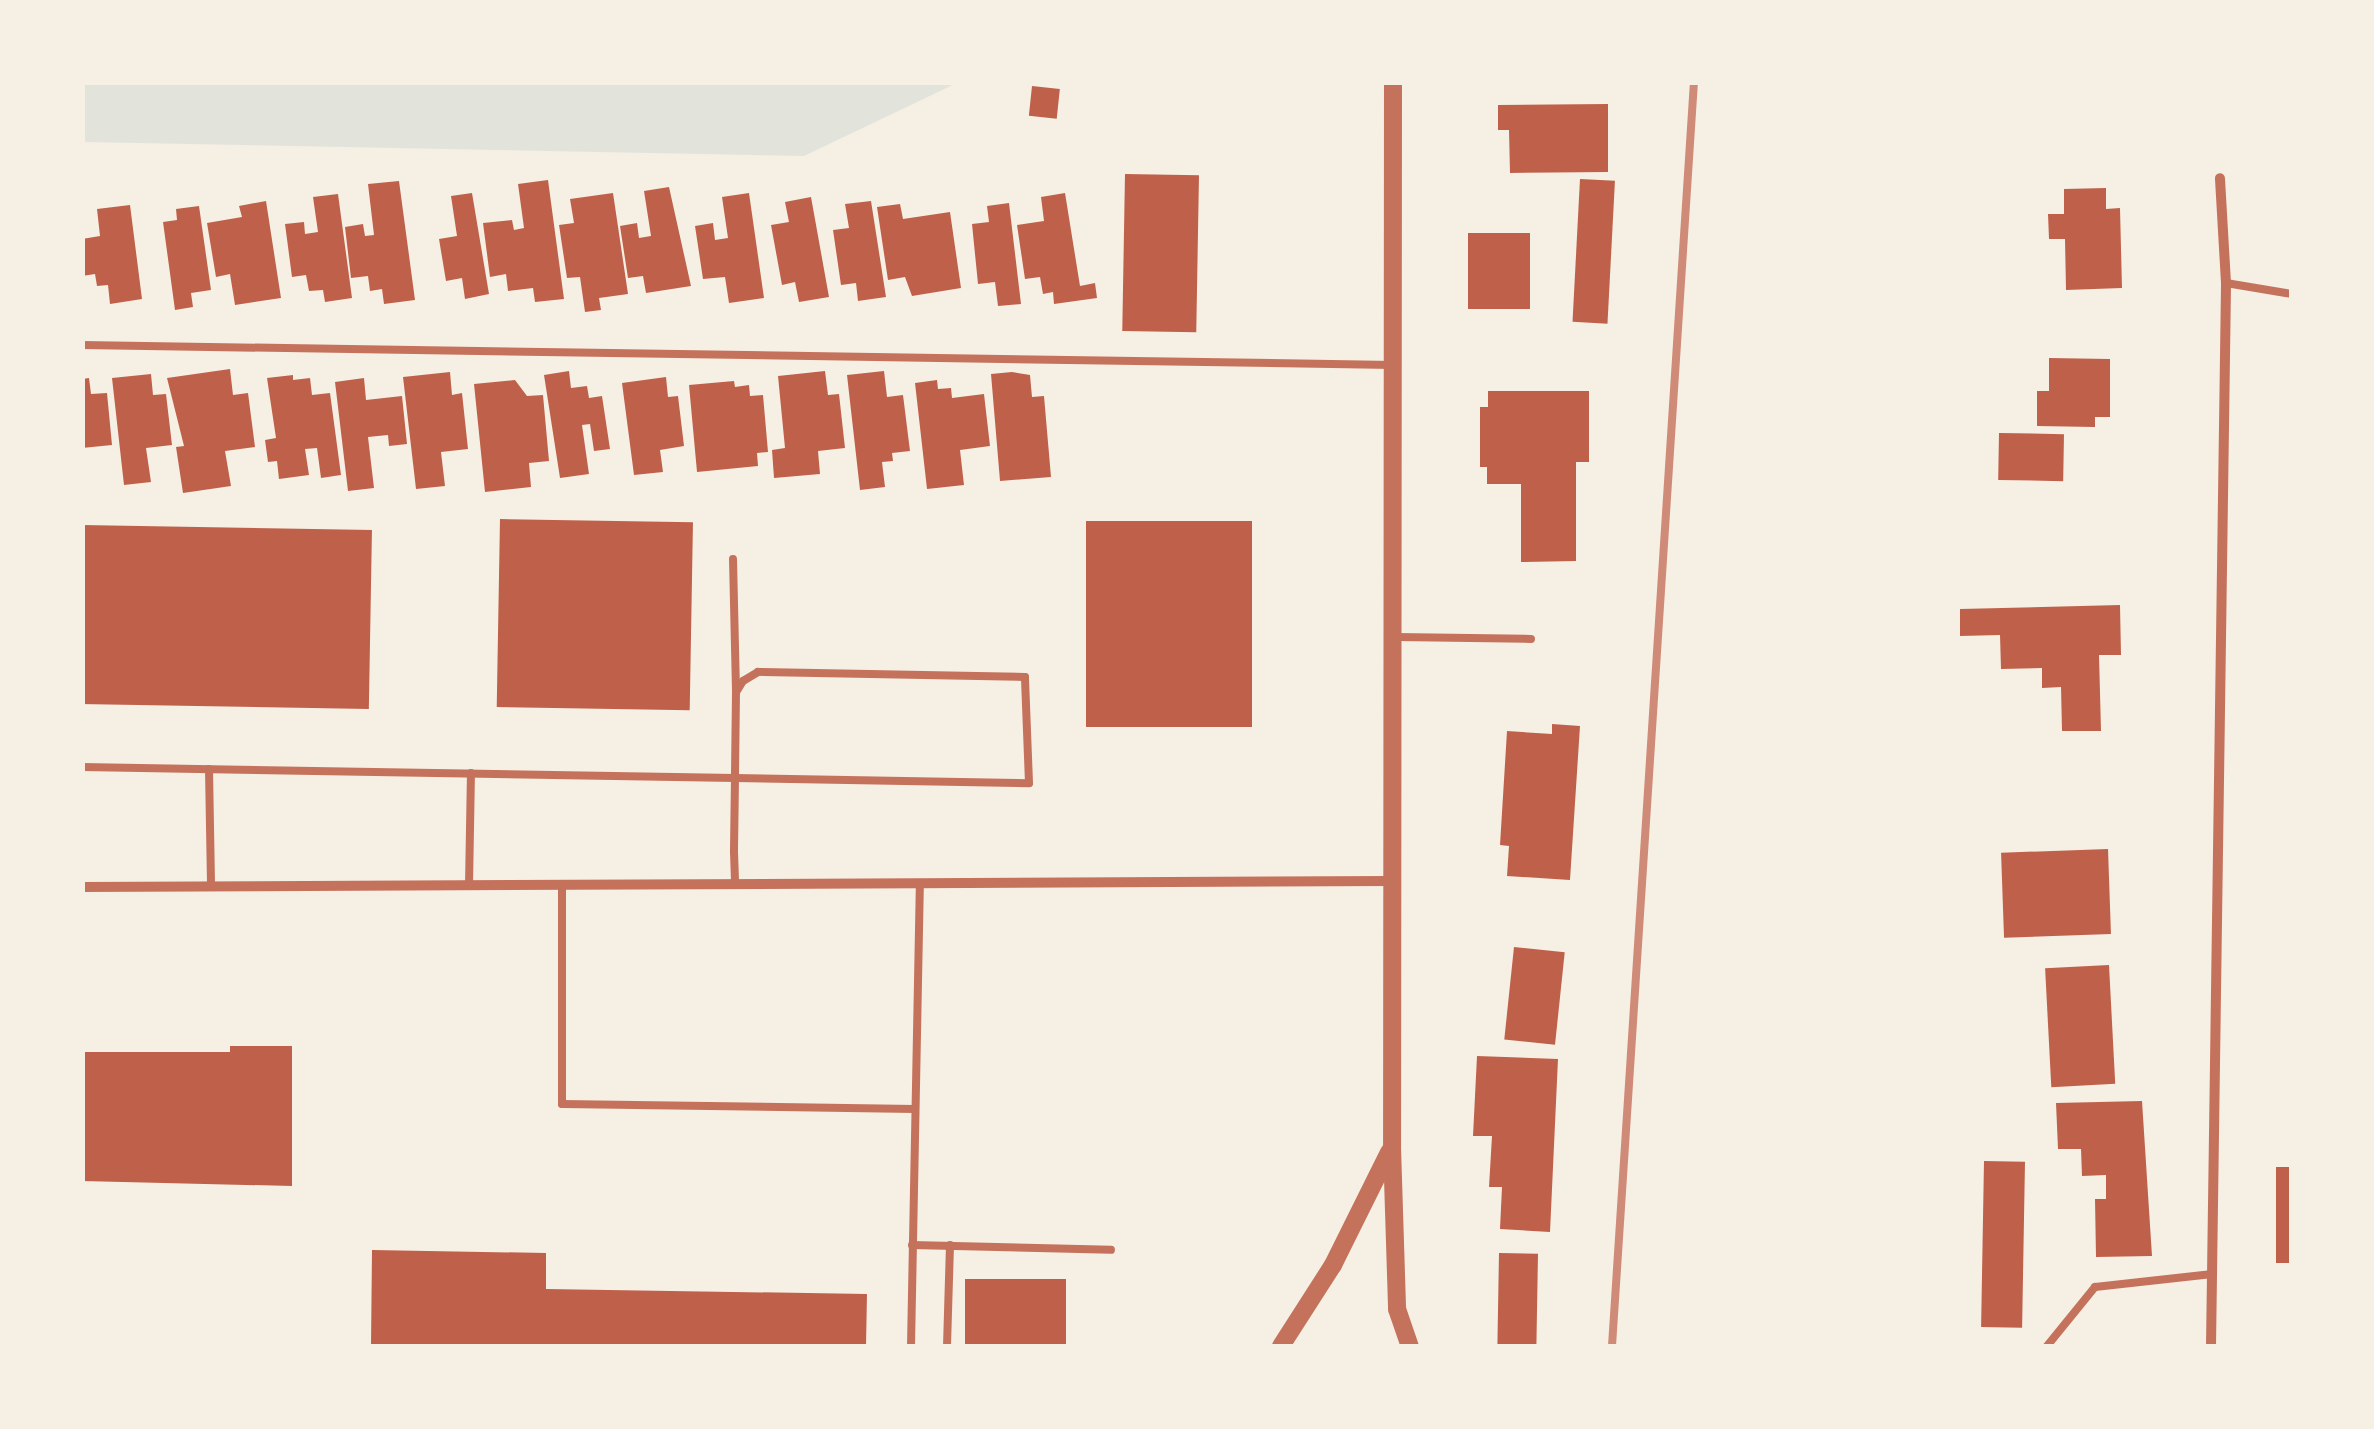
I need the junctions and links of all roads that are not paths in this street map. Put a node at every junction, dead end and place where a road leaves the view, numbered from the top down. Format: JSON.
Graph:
{"nodes":[{"id":1,"x":1393,"y":82,"type":"edge"},
{"id":2,"x":2220,"y":178,"type":"dead end"},
{"id":3,"x":2226,"y":283,"type":"junction"},
{"id":4,"x":2292,"y":294,"type":"edge"},
{"id":5,"x":82,"y":345,"type":"edge"},
{"id":6,"x":1393,"y":365,"type":"junction"},
{"id":7,"x":734,"y":560,"type":"dead end"},
{"id":8,"x":1392,"y":637,"type":"junction"},
{"id":9,"x":1531,"y":639,"type":"dead end"},
{"id":10,"x":736,"y":692,"type":"junction"},
{"id":11,"x":82,"y":767,"type":"edge"},
{"id":12,"x":209,"y":769,"type":"junction"},
{"id":13,"x":472,"y":773,"type":"junction"},
{"id":14,"x":735,"y":778,"type":"junction"},
{"id":15,"x":1391,"y":881,"type":"junction"},
{"id":16,"x":920,"y":884,"type":"junction"},
{"id":17,"x":735,"y":885,"type":"junction"},
{"id":18,"x":470,"y":886,"type":"junction"},
{"id":19,"x":562,"y":886,"type":"junction"},
{"id":20,"x":82,"y":887,"type":"edge"},
{"id":21,"x":211,"y":887,"type":"junction"},
{"id":22,"x":915,"y":1109,"type":"junction"},
{"id":23,"x":1392,"y":1147,"type":"junction"},
{"id":24,"x":912,"y":1244,"type":"junction"},
{"id":25,"x":950,"y":1245,"type":"junction"},
{"id":26,"x":1111,"y":1250,"type":"dead end"},
{"id":27,"x":2212,"y":1274,"type":"junction"},
{"id":28,"x":911,"y":1346,"type":"edge"},
{"id":29,"x":947,"y":1346,"type":"edge"},
{"id":30,"x":1281,"y":1346,"type":"edge"},
{"id":31,"x":1410,"y":1346,"type":"edge"},
{"id":32,"x":2047,"y":1346,"type":"edge"},
{"id":33,"x":2211,"y":1346,"type":"edge"}],
"edges":[{"from":1,"to":6,"type":"street"},
{"from":2,"to":3,"type":"street"},
{"from":3,"to":4,"type":"lane"},
{"from":3,"to":27,"type":"street"},
{"from":5,"to":6,"type":"lane"},
{"from":6,"to":8,"type":"street"},
{"from":7,"to":10,"type":"lane"},
{"from":8,"to":9,"type":"lane"},
{"from":8,"to":15,"type":"street"},
{"from":10,"to":14,"type":"lane"},
{"from":10,"to":14,"type":"lane"},
{"from":11,"to":12,"type":"lane"},
{"from":12,"to":13,"type":"lane"},
{"from":12,"to":21,"type":"lane"},
{"from":13,"to":14,"type":"lane"},
{"from":13,"to":18,"type":"lane"},
{"from":14,"to":17,"type":"lane"},
{"from":15,"to":16,"type":"street"},
{"from":15,"to":23,"type":"street"},
{"from":16,"to":17,"type":"street"},
{"from":16,"to":22,"type":"lane"},
{"from":17,"to":19,"type":"street"},
{"from":18,"to":19,"type":"street"},
{"from":18,"to":21,"type":"street"},
{"from":19,"to":22,"type":"lane"},
{"from":20,"to":21,"type":"street"},
{"from":22,"to":24,"type":"lane"},
{"from":23,"to":30,"type":"street"},
{"from":23,"to":31,"type":"street"},
{"from":24,"to":25,"type":"lane"},
{"from":24,"to":28,"type":"lane"},
{"from":25,"to":26,"type":"lane"},
{"from":25,"to":29,"type":"lane"},
{"from":27,"to":32,"type":"lane"},
{"from":27,"to":33,"type":"street"}]}
